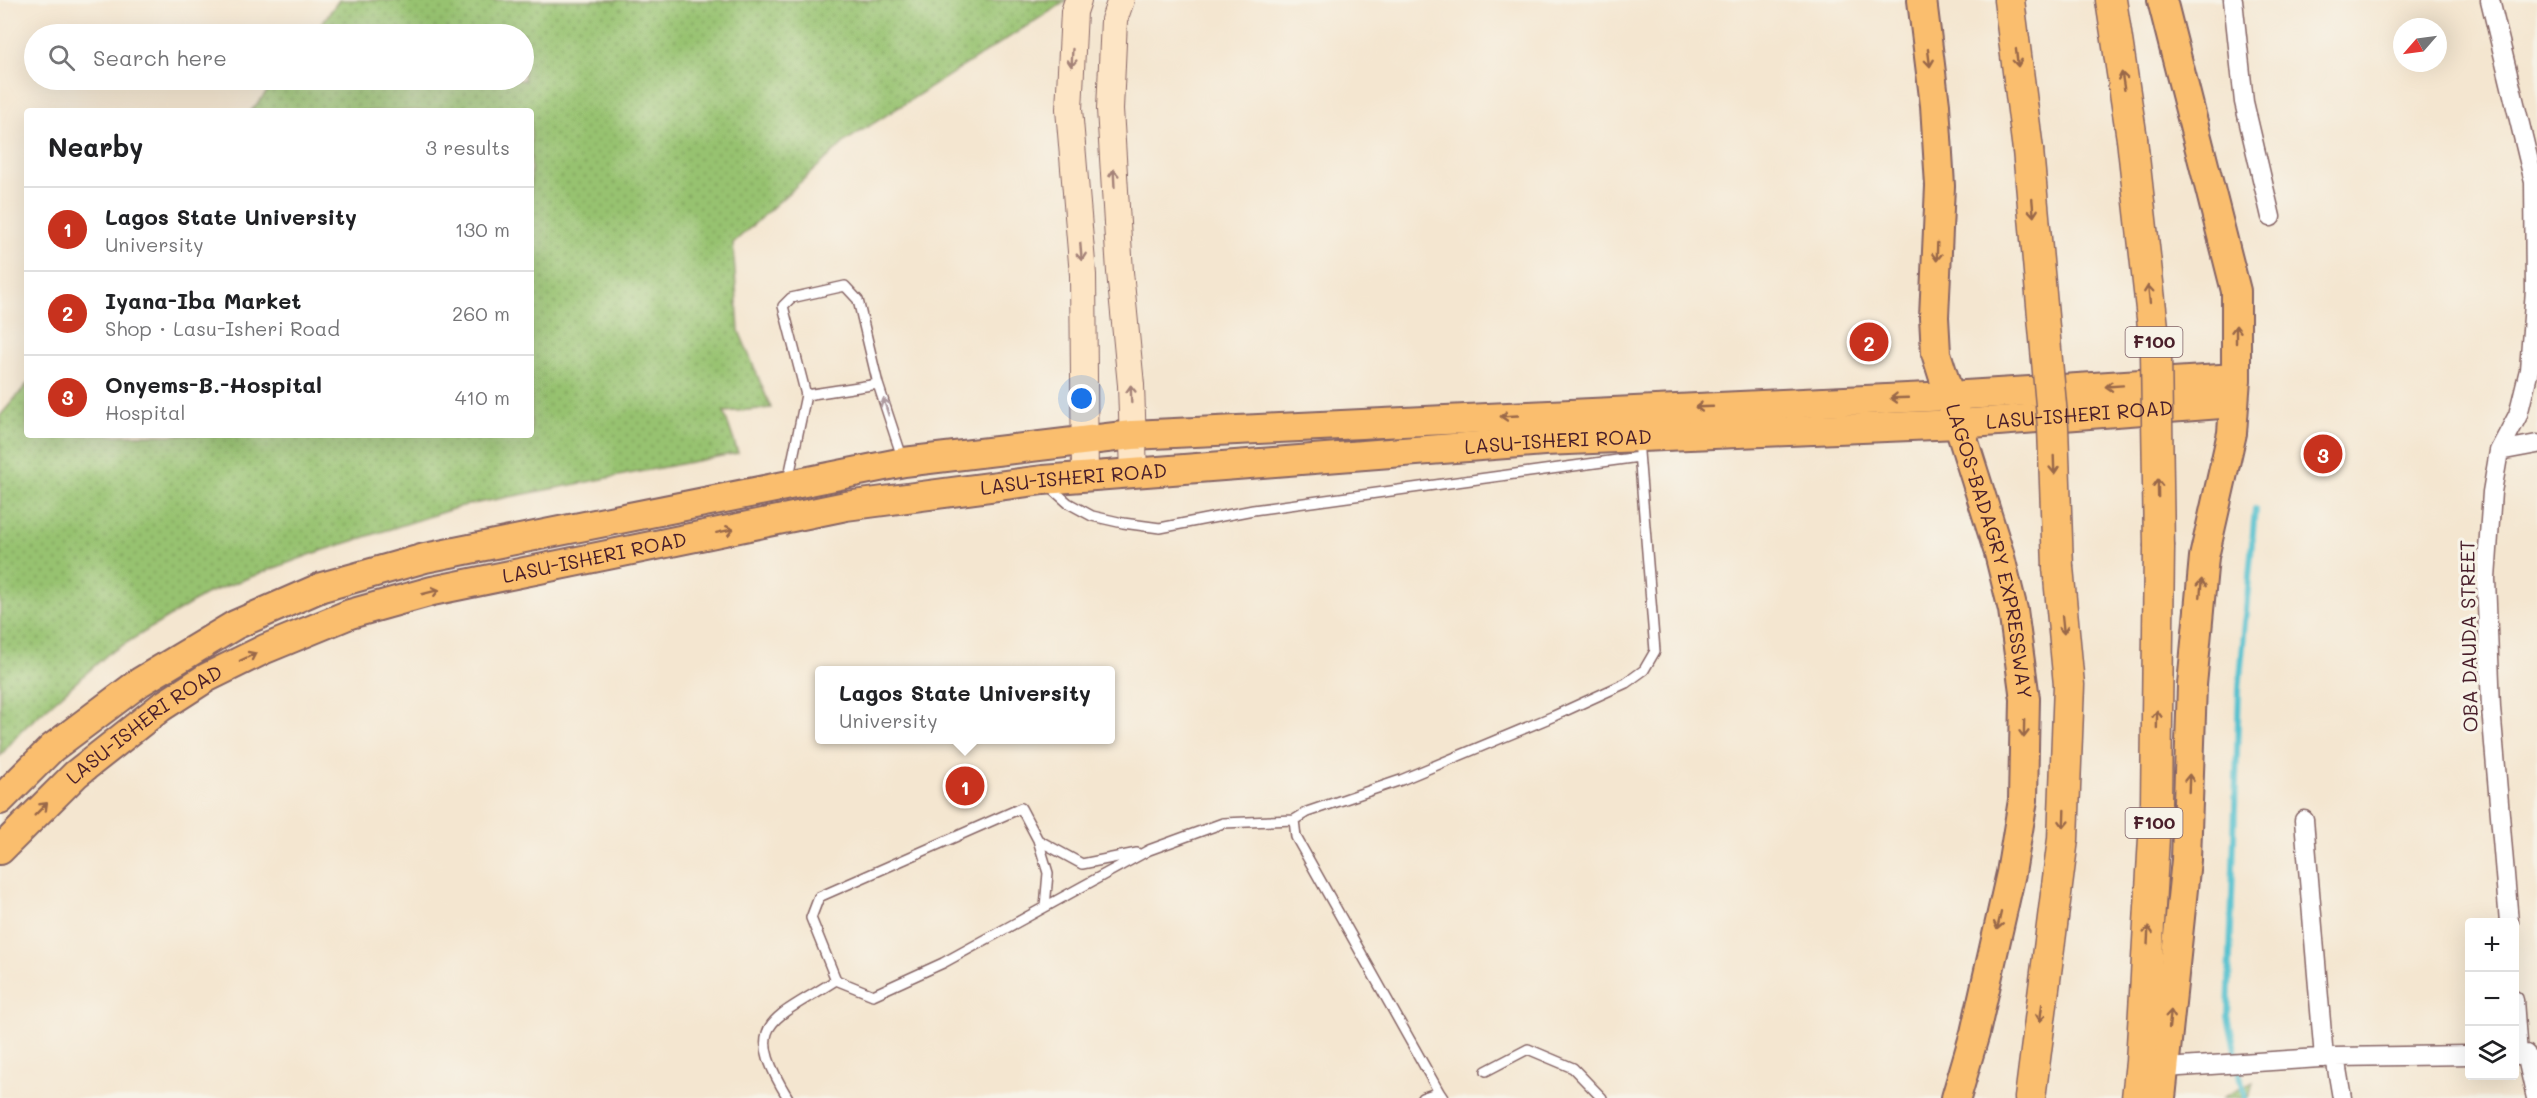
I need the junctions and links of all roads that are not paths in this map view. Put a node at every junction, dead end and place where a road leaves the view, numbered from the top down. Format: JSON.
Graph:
{"nodes":[{"id":1,"x":1078,"y":0,"type":"edge"},
{"id":2,"x":1121,"y":0,"type":"edge"},
{"id":3,"x":1922,"y":0,"type":"edge"},
{"id":4,"x":2009,"y":0,"type":"edge"},
{"id":5,"x":2111,"y":0,"type":"edge"},
{"id":6,"x":2162,"y":0,"type":"edge"},
{"id":7,"x":2233,"y":0,"type":"edge"},
{"id":8,"x":2490,"y":0,"type":"edge"},
{"id":9,"x":2535,"y":181,"type":"edge"},
{"id":10,"x":2271,"y":217,"type":"dead end"},
{"id":11,"x":878,"y":384,"type":"junction"},
{"id":12,"x":2235,"y":391,"type":"junction"},
{"id":13,"x":806,"y":395,"type":"junction"},
{"id":14,"x":1949,"y":396,"type":"junction"},
{"id":15,"x":1959,"y":424,"type":"junction"},
{"id":16,"x":1132,"y":435,"type":"junction"},
{"id":17,"x":1085,"y":439,"type":"junction"},
{"id":18,"x":2537,"y":444,"type":"edge"},
{"id":19,"x":1639,"y":448,"type":"junction"},
{"id":20,"x":2499,"y":451,"type":"junction"},
{"id":21,"x":904,"y":462,"type":"junction"},
{"id":22,"x":1134,"y":473,"type":"junction"},
{"id":23,"x":1085,"y":477,"type":"junction"},
{"id":24,"x":1043,"y":480,"type":"junction"},
{"id":25,"x":787,"y":486,"type":"junction"},
{"id":26,"x":0,"y":800,"type":"edge"},
{"id":27,"x":1294,"y":820,"type":"junction"},
{"id":28,"x":2304,"y":820,"type":"dead end"},
{"id":29,"x":1038,"y":840,"type":"junction"},
{"id":30,"x":0,"y":850,"type":"edge"},
{"id":31,"x":1149,"y":850,"type":"junction"},
{"id":32,"x":1045,"y":907,"type":"junction"},
{"id":33,"x":2509,"y":918,"type":"edge"},
{"id":34,"x":836,"y":980,"type":"junction"},
{"id":35,"x":2519,"y":1026,"type":"edge"},
{"id":36,"x":2524,"y":1054,"type":"edge"},
{"id":37,"x":2465,"y":1055,"type":"edge"},
{"id":38,"x":2330,"y":1058,"type":"junction"},
{"id":39,"x":2165,"y":1068,"type":"junction"},
{"id":40,"x":1486,"y":1071,"type":"dead end"},
{"id":41,"x":1441,"y":1095,"type":"edge"},
{"id":42,"x":788,"y":1098,"type":"edge"},
{"id":43,"x":1422,"y":1098,"type":"edge"},
{"id":44,"x":1602,"y":1098,"type":"edge"},
{"id":45,"x":1956,"y":1098,"type":"edge"},
{"id":46,"x":2030,"y":1098,"type":"edge"},
{"id":47,"x":2137,"y":1098,"type":"edge"},
{"id":48,"x":2161,"y":1098,"type":"edge"},
{"id":49,"x":2342,"y":1098,"type":"edge"},
{"id":50,"x":2536,"y":1098,"type":"edge"}],
"edges":[{"from":1,"to":17,"type":"main road","one_way":true},
{"from":16,"to":2,"type":"main road","one_way":true},
{"from":3,"to":14,"type":"main road","name":"LAGOS-BADAGRY EXPRESSWAY","one_way":true},
{"from":4,"to":46,"type":"highway","one_way":true,"bridge":true},
{"from":47,"to":5,"type":"highway","number":"F100","one_way":true,"bridge":true},
{"from":12,"to":6,"type":"main road","one_way":true},
{"from":7,"to":10,"type":"street"},
{"from":8,"to":9,"type":"street","name":"OBA DAUDA STREET"},
{"from":9,"to":20,"type":"street","name":"OBA DAUDA STREET"},
{"from":11,"to":13,"type":"lane"},
{"from":11,"to":13,"type":"lane"},
{"from":21,"to":11,"type":"lane","one_way":true},
{"from":12,"to":14,"type":"main road","name":"LASU-ISHERI ROAD","one_way":true},
{"from":12,"to":15,"type":"main road","name":"LASU-ISHERI ROAD"},
{"from":39,"to":12,"type":"main road","one_way":true},
{"from":13,"to":25,"type":"lane"},
{"from":14,"to":15,"type":"main road","name":"LAGOS-BADAGRY EXPRESSWAY"},
{"from":14,"to":16,"type":"main road","name":"LASU-ISHERI ROAD","one_way":true},
{"from":15,"to":19,"type":"main road","name":"LASU-ISHERI ROAD"},
{"from":15,"to":45,"type":"main road","name":"LAGOS-BADAGRY EXPRESSWAY","one_way":true},
{"from":16,"to":17,"type":"main road","name":"LASU-ISHERI ROAD"},
{"from":16,"to":22,"type":"main road"},
{"from":17,"to":21,"type":"main road","name":"LASU-ISHERI ROAD"},
{"from":17,"to":23,"type":"main road"},
{"from":18,"to":20,"type":"street"},
{"from":19,"to":22,"type":"main road","name":"LASU-ISHERI ROAD"},
{"from":19,"to":24,"type":"lane"},
{"from":19,"to":27,"type":"lane"},
{"from":20,"to":33,"type":"street","name":"OBA DAUDA STREET"},
{"from":21,"to":25,"type":"main road","name":"LASU-ISHERI ROAD"},
{"from":22,"to":23,"type":"main road","name":"LASU-ISHERI ROAD"},
{"from":23,"to":24,"type":"main road","name":"LASU-ISHERI ROAD"},
{"from":30,"to":24,"type":"main road","name":"LASU-ISHERI ROAD","one_way":true},
{"from":25,"to":26,"type":"main road","name":"LASU-ISHERI ROAD"},
{"from":27,"to":31,"type":"lane"},
{"from":27,"to":41,"type":"lane"},
{"from":28,"to":38,"type":"street"},
{"from":29,"to":31,"type":"lane"},
{"from":29,"to":32,"type":"lane"},
{"from":29,"to":34,"type":"lane"},
{"from":31,"to":32,"type":"lane"},
{"from":32,"to":34,"type":"lane"},
{"from":34,"to":42,"type":"lane"},
{"from":35,"to":36,"type":"street"},
{"from":36,"to":50,"type":"street"},
{"from":37,"to":38,"type":"street"},
{"from":38,"to":39,"type":"street"},
{"from":38,"to":49,"type":"street"},
{"from":39,"to":48,"type":"main road"},
{"from":40,"to":44,"type":"lane"},
{"from":41,"to":43,"type":"lane"}]}
